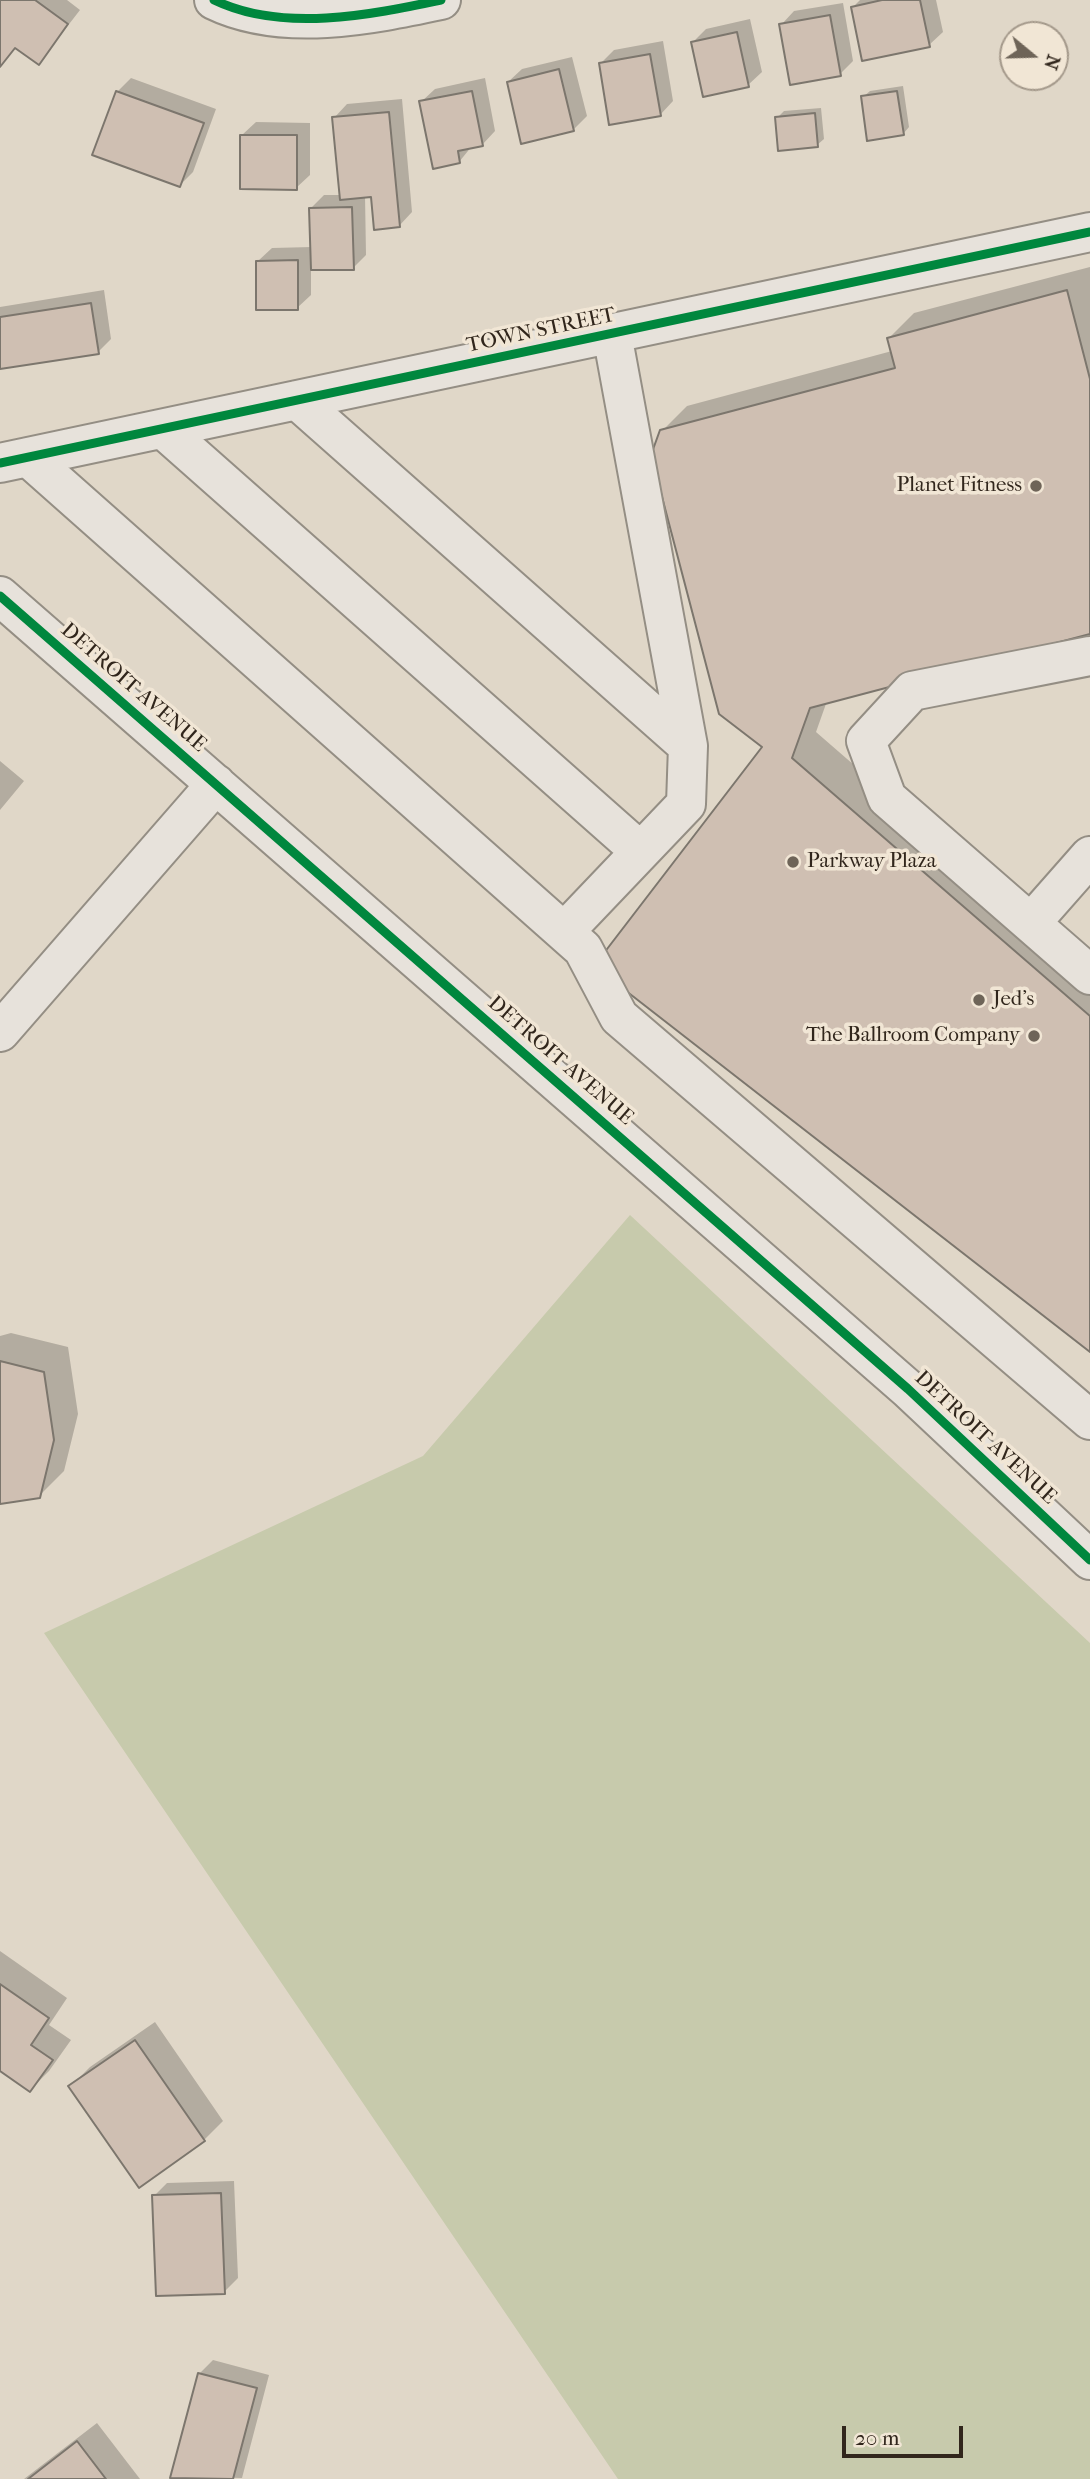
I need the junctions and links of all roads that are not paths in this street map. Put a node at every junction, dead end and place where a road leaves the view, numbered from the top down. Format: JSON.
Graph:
{"nodes":[{"id":1,"x":214,"y":0,"type":"edge"},
{"id":2,"x":441,"y":0,"type":"edge"},
{"id":3,"x":1090,"y":232,"type":"edge"},
{"id":4,"x":612,"y":334,"type":"junction"},
{"id":5,"x":297,"y":400,"type":"junction"},
{"id":6,"x":163,"y":429,"type":"junction"},
{"id":7,"x":14,"y":460,"type":"edge"},
{"id":8,"x":0,"y":596,"type":"edge"},
{"id":9,"x":1090,"y":656,"type":"edge"},
{"id":10,"x":688,"y":746,"type":"junction"},
{"id":11,"x":216,"y":784,"type":"junction"},
{"id":12,"x":640,"y":851,"type":"junction"},
{"id":13,"x":1090,"y":856,"type":"edge"},
{"id":14,"x":1031,"y":923,"type":"junction"},
{"id":15,"x":564,"y":932,"type":"junction"},
{"id":16,"x":1090,"y":975,"type":"edge"},
{"id":17,"x":0,"y":1032,"type":"edge"},
{"id":18,"x":1090,"y":1420,"type":"edge"},
{"id":19,"x":1090,"y":1560,"type":"edge"}],
"edges":[{"from":1,"to":2,"type":"street"},
{"from":3,"to":4,"type":"street","name":"TOWN STREET"},
{"from":4,"to":5,"type":"street","name":"TOWN STREET"},
{"from":4,"to":10,"type":"street"},
{"from":5,"to":6,"type":"street","name":"TOWN STREET"},
{"from":5,"to":10,"type":"street"},
{"from":6,"to":7,"type":"street","name":"TOWN STREET"},
{"from":6,"to":12,"type":"street"},
{"from":7,"to":15,"type":"street"},
{"from":8,"to":11,"type":"street","name":"DETROIT AVENUE"},
{"from":9,"to":14,"type":"street"},
{"from":10,"to":12,"type":"street"},
{"from":11,"to":17,"type":"street"},
{"from":11,"to":19,"type":"street","name":"DETROIT AVENUE"},
{"from":12,"to":15,"type":"street"},
{"from":13,"to":14,"type":"street"},
{"from":14,"to":16,"type":"street"},
{"from":15,"to":18,"type":"street"}]}
